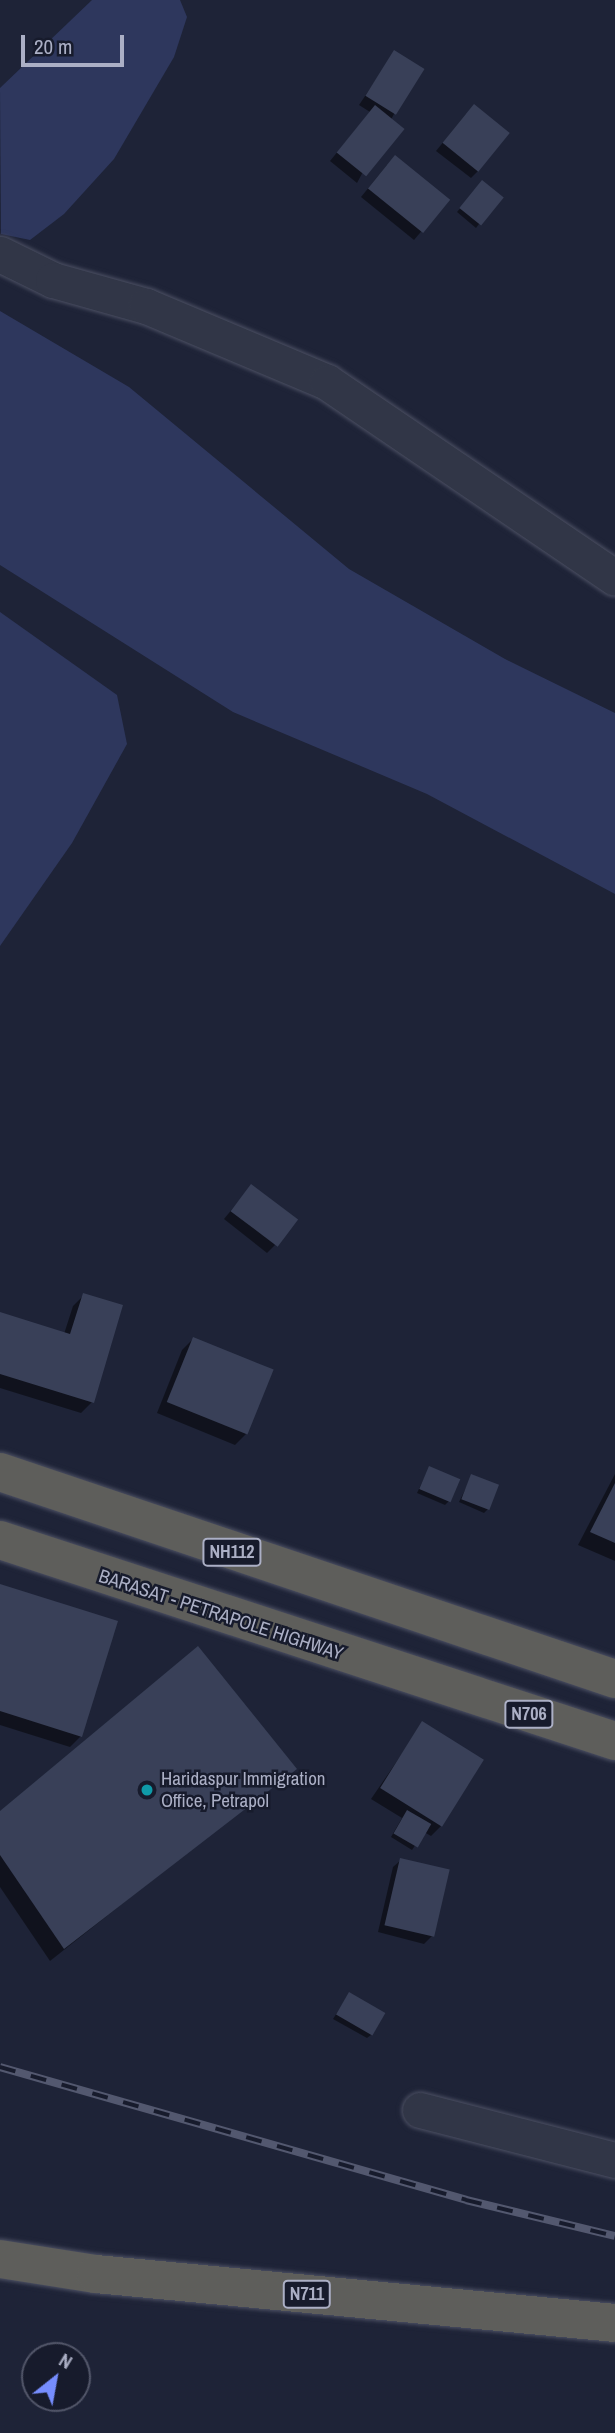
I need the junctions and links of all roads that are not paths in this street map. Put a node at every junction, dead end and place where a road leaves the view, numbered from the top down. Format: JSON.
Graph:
{"nodes":[{"id":1,"x":0,"y":254,"type":"edge"},
{"id":2,"x":615,"y":578,"type":"edge"},
{"id":3,"x":0,"y":1472,"type":"edge"},
{"id":4,"x":0,"y":1540,"type":"edge"},
{"id":5,"x":615,"y":1679,"type":"edge"},
{"id":6,"x":615,"y":1741,"type":"edge"},
{"id":7,"x":420,"y":2109,"type":"dead end"},
{"id":8,"x":615,"y":2160,"type":"edge"},
{"id":9,"x":0,"y":2259,"type":"edge"},
{"id":10,"x":615,"y":2323,"type":"edge"}],
"edges":[{"from":1,"to":2,"type":"street"},
{"from":3,"to":5,"type":"highway","number":"NH112"},
{"from":4,"to":6,"type":"highway","name":"BARASAT - PETRAPOLE HIGHWAY","number":"N706"},
{"from":7,"to":8,"type":"street"},
{"from":9,"to":10,"type":"highway","number":"N711"}]}
